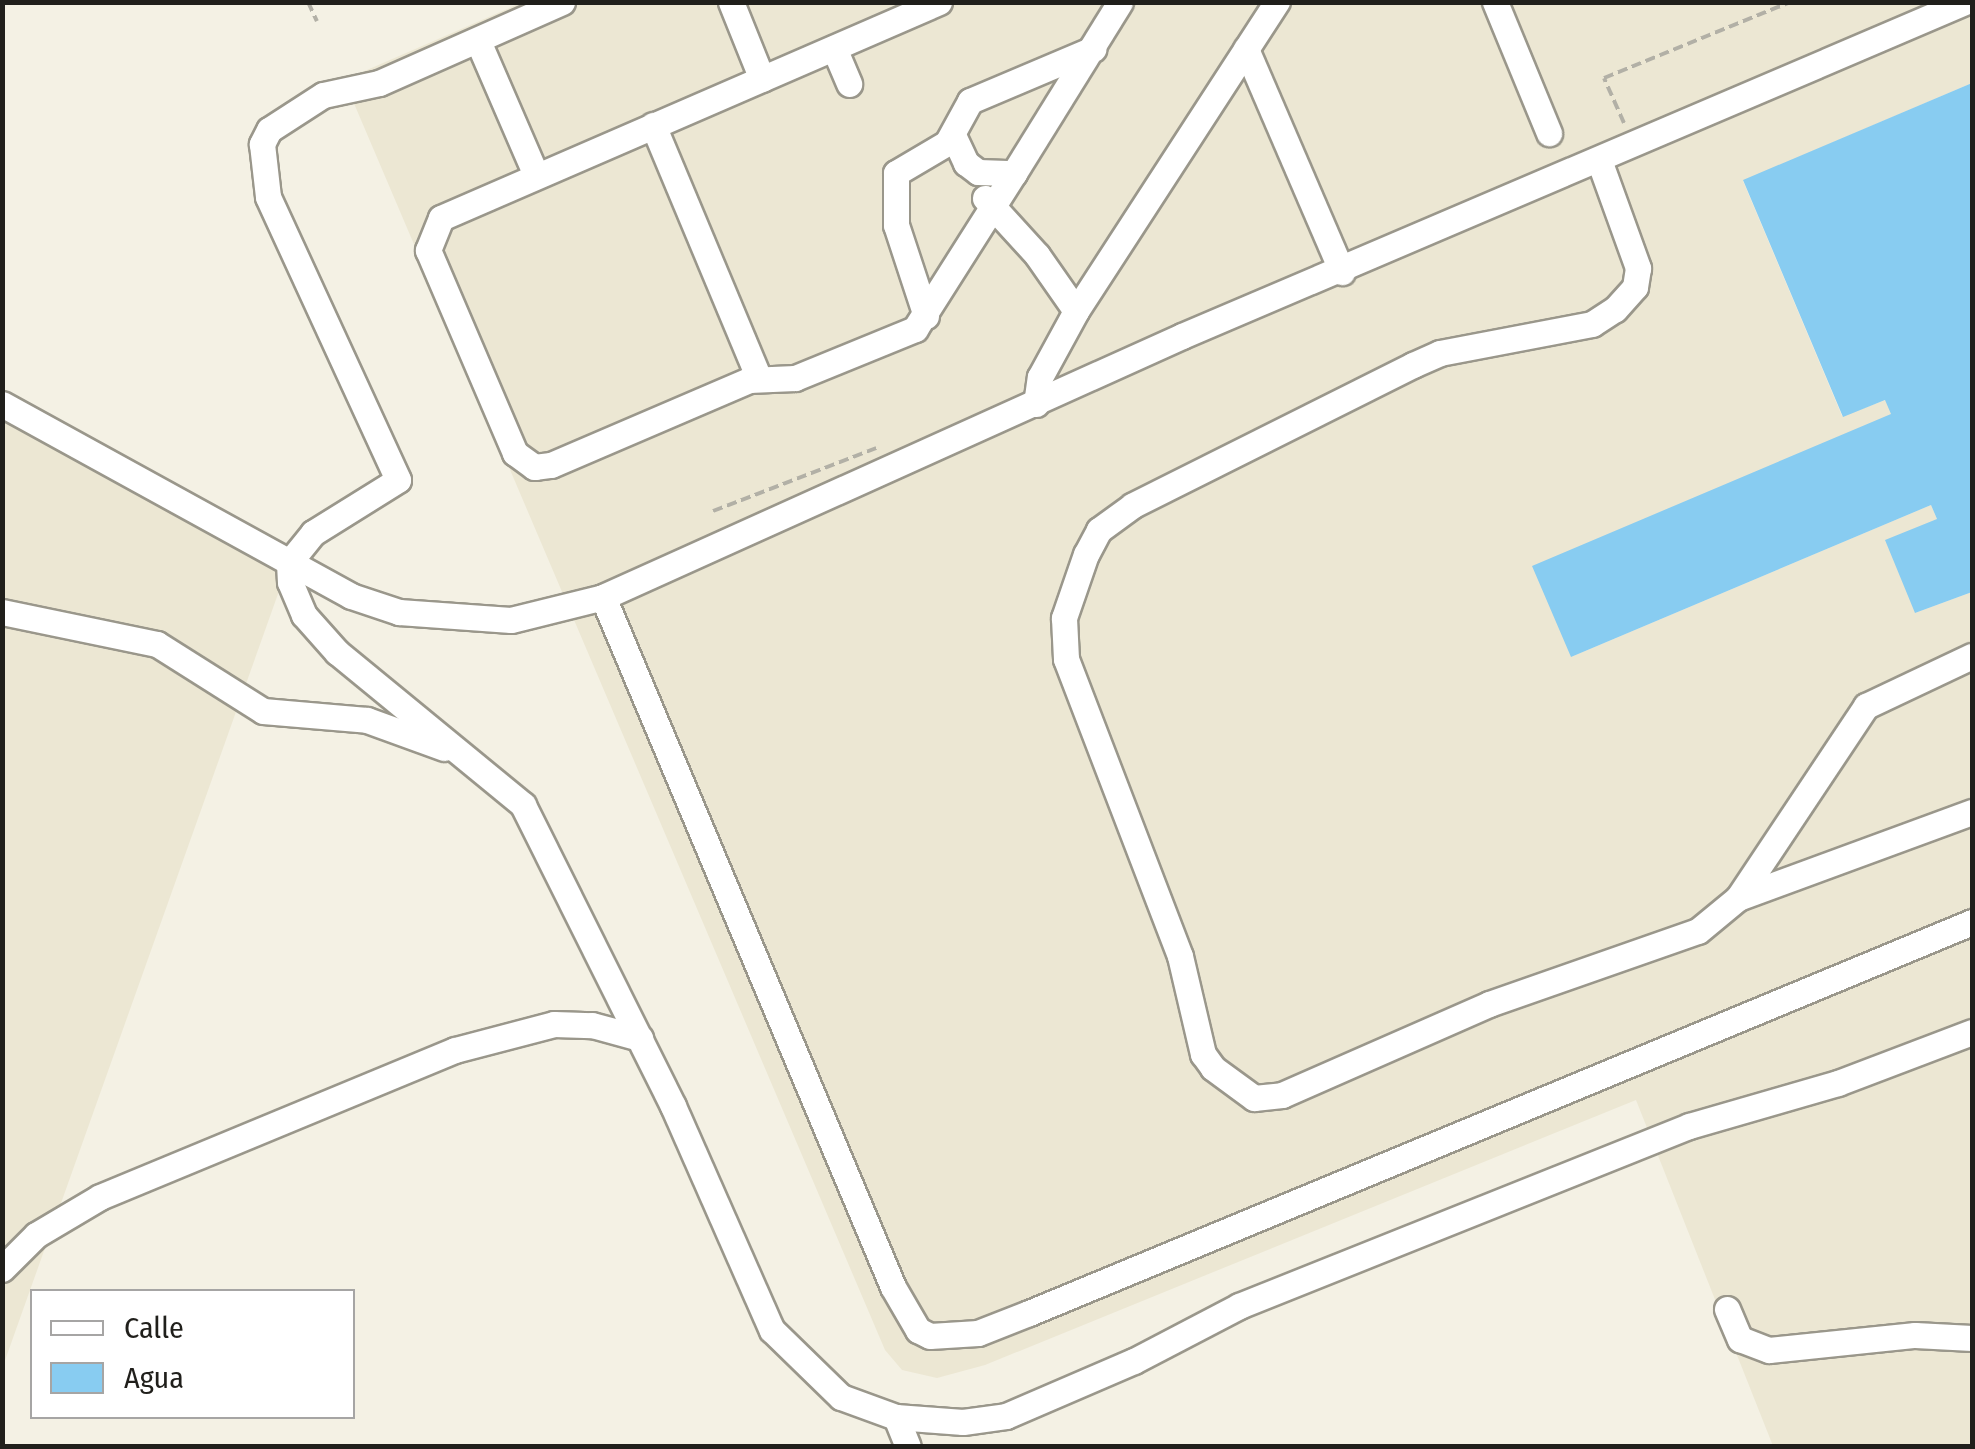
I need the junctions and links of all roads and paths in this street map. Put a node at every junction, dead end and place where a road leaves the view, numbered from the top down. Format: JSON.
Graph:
{"nodes":[{"id":1,"x":308,"y":2,"type":"edge"},
{"id":2,"x":562,"y":2,"type":"edge"},
{"id":3,"x":731,"y":2,"type":"edge"},
{"id":4,"x":939,"y":2,"type":"edge"},
{"id":5,"x":1120,"y":2,"type":"edge"},
{"id":6,"x":1277,"y":2,"type":"edge"},
{"id":7,"x":1495,"y":2,"type":"edge"},
{"id":8,"x":1790,"y":2,"type":"edge"},
{"id":9,"x":1965,"y":2,"type":"edge"},
{"id":10,"x":317,"y":21,"type":"dead end"},
{"id":11,"x":478,"y":40,"type":"junction"},
{"id":12,"x":834,"y":48,"type":"junction"},
{"id":13,"x":1092,"y":48,"type":"junction"},
{"id":14,"x":1246,"y":50,"type":"junction"},
{"id":15,"x":762,"y":78,"type":"junction"},
{"id":16,"x":849,"y":84,"type":"dead end"},
{"id":17,"x":653,"y":125,"type":"junction"},
{"id":18,"x":1626,"y":128,"type":"dead end"},
{"id":19,"x":1549,"y":133,"type":"dead end"},
{"id":20,"x":953,"y":134,"type":"junction"},
{"id":21,"x":1598,"y":160,"type":"junction"},
{"id":22,"x":966,"y":163,"type":"junction"},
{"id":23,"x":1014,"y":173,"type":"junction"},
{"id":24,"x":536,"y":175,"type":"junction"},
{"id":25,"x":992,"y":210,"type":"junction"},
{"id":26,"x":1342,"y":272,"type":"junction"},
{"id":27,"x":913,"y":274,"type":"junction"},
{"id":28,"x":954,"y":274,"type":"junction"},
{"id":29,"x":1076,"y":311,"type":"junction"},
{"id":30,"x":926,"y":316,"type":"junction"},
{"id":31,"x":759,"y":378,"type":"junction"},
{"id":32,"x":2,"y":404,"type":"edge"},
{"id":33,"x":1036,"y":404,"type":"junction"},
{"id":34,"x":879,"y":446,"type":"dead end"},
{"id":35,"x":713,"y":512,"type":"dead end"},
{"id":36,"x":289,"y":563,"type":"junction"},
{"id":37,"x":604,"y":597,"type":"junction"},
{"id":38,"x":2,"y":612,"type":"edge"},
{"id":39,"x":1972,"y":656,"type":"edge"},
{"id":40,"x":472,"y":760,"type":"junction"},
{"id":41,"x":1972,"y":812,"type":"edge"},
{"id":42,"x":1738,"y":898,"type":"junction"},
{"id":43,"x":1972,"y":922,"type":"edge"},
{"id":44,"x":1972,"y":1032,"type":"edge"},
{"id":45,"x":640,"y":1038,"type":"junction"},
{"id":46,"x":2,"y":1269,"type":"edge"},
{"id":47,"x":1726,"y":1309,"type":"dead end"},
{"id":48,"x":1972,"y":1338,"type":"edge"},
{"id":49,"x":896,"y":1417,"type":"junction"},
{"id":50,"x":908,"y":1446,"type":"edge"}],
"edges":[{"from":1,"to":10,"type":"path"},
{"from":2,"to":11,"type":"lane"},
{"from":3,"to":15,"type":"lane"},
{"from":4,"to":12,"type":"lane"},
{"from":5,"to":13,"type":"lane"},
{"from":6,"to":14,"type":"lane"},
{"from":7,"to":19,"type":"lane"},
{"from":8,"to":18,"type":"path"},
{"from":9,"to":21,"type":"lane"},
{"from":11,"to":24,"type":"lane"},
{"from":11,"to":36,"type":"lane"},
{"from":12,"to":15,"type":"lane"},
{"from":12,"to":16,"type":"lane"},
{"from":13,"to":20,"type":"lane"},
{"from":13,"to":23,"type":"lane"},
{"from":14,"to":26,"type":"lane"},
{"from":14,"to":29,"type":"lane"},
{"from":15,"to":17,"type":"lane"},
{"from":17,"to":24,"type":"lane"},
{"from":17,"to":31,"type":"lane"},
{"from":20,"to":22,"type":"lane"},
{"from":20,"to":27,"type":"lane"},
{"from":21,"to":26,"type":"lane"},
{"from":21,"to":42,"type":"lane"},
{"from":22,"to":23,"type":"lane"},
{"from":22,"to":25,"type":"lane"},
{"from":23,"to":25,"type":"lane"},
{"from":24,"to":31,"type":"lane"},
{"from":25,"to":28,"type":"lane"},
{"from":25,"to":29,"type":"lane"},
{"from":26,"to":33,"type":"lane"},
{"from":27,"to":28,"type":"lane"},
{"from":27,"to":30,"type":"lane"},
{"from":28,"to":30,"type":"lane"},
{"from":29,"to":33,"type":"lane"},
{"from":30,"to":31,"type":"lane"},
{"from":32,"to":36,"type":"lane"},
{"from":33,"to":37,"type":"lane"},
{"from":34,"to":35,"type":"path"},
{"from":36,"to":37,"type":"lane"},
{"from":36,"to":40,"type":"lane"},
{"from":37,"to":43,"type":"lane"},
{"from":38,"to":40,"type":"lane"},
{"from":39,"to":42,"type":"lane"},
{"from":40,"to":45,"type":"lane"},
{"from":41,"to":42,"type":"lane"},
{"from":44,"to":49,"type":"lane"},
{"from":45,"to":46,"type":"lane"},
{"from":45,"to":49,"type":"lane"},
{"from":47,"to":48,"type":"lane"},
{"from":49,"to":50,"type":"lane"}]}
